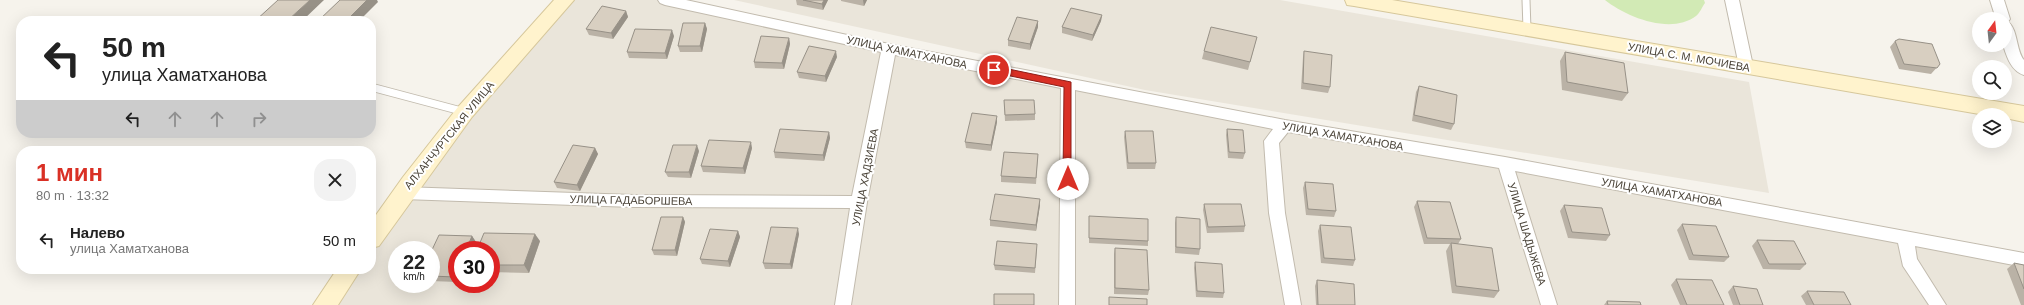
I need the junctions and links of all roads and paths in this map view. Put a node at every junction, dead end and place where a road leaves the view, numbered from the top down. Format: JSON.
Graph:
{"nodes":[{"id":1,"x":565,"y":0,"type":"edge"},
{"id":2,"x":665,"y":0,"type":"edge"},
{"id":3,"x":1354,"y":0,"type":"edge"},
{"id":4,"x":1526,"y":0,"type":"edge"},
{"id":5,"x":1732,"y":0,"type":"edge"},
{"id":6,"x":1998,"y":0,"type":"edge"},
{"id":7,"x":2001,"y":12,"type":"edge"},
{"id":8,"x":1528,"y":29,"type":"junction"},
{"id":9,"x":889,"y":49,"type":"junction"},
{"id":10,"x":2012,"y":51,"type":"edge"},
{"id":11,"x":1746,"y":66,"type":"junction"},
{"id":12,"x":2024,"y":70,"type":"edge"},
{"id":13,"x":1068,"y":85,"type":"junction"},
{"id":14,"x":376,"y":88,"type":"edge"},
{"id":15,"x":465,"y":112,"type":"junction"},
{"id":16,"x":2024,"y":114,"type":"edge"},
{"id":17,"x":1285,"y":126,"type":"junction"},
{"id":18,"x":1505,"y":163,"type":"junction"},
{"id":19,"x":403,"y":193,"type":"junction"},
{"id":20,"x":859,"y":202,"type":"junction"},
{"id":21,"x":376,"y":232,"type":"edge"},
{"id":22,"x":1904,"y":236,"type":"junction"},
{"id":23,"x":2024,"y":260,"type":"edge"},
{"id":24,"x":347,"y":274,"type":"edge"},
{"id":25,"x":325,"y":305,"type":"edge"},
{"id":26,"x":843,"y":305,"type":"edge"},
{"id":27,"x":1067,"y":305,"type":"edge"},
{"id":28,"x":1293,"y":305,"type":"edge"},
{"id":29,"x":1549,"y":305,"type":"edge"},
{"id":30,"x":1938,"y":305,"type":"edge"}],
"edges":[{"from":1,"to":15,"type":"street","name":"АЛХАНЧУРТСКАЯ УЛИЦА"},
{"from":2,"to":9,"type":"street","name":"УЛИЦА ХАМАТХАНОВА"},
{"from":3,"to":8,"type":"street","name":"УЛИЦА С. М. МОЧИЕВА"},
{"from":4,"to":8,"type":"lane"},
{"from":5,"to":11,"type":"street"},
{"from":6,"to":7,"type":"street"},
{"from":8,"to":11,"type":"street","name":"УЛИЦА С. М. МОЧИЕВА"},
{"from":9,"to":13,"type":"street","name":"УЛИЦА ХАМАТХАНОВА"},
{"from":9,"to":20,"type":"street","name":"УЛИЦА ХАДЗИЕВА"},
{"from":10,"to":12,"type":"street"},
{"from":11,"to":16,"type":"street","name":"УЛИЦА С. М. МОЧИЕВА"},
{"from":13,"to":17,"type":"street","name":"УЛИЦА ХАМАТХАНОВА"},
{"from":13,"to":27,"type":"street"},
{"from":14,"to":15,"type":"lane"},
{"from":15,"to":19,"type":"street","name":"АЛХАНЧУРТСКАЯ УЛИЦА"},
{"from":17,"to":18,"type":"street","name":"УЛИЦА ХАМАТХАНОВА"},
{"from":17,"to":28,"type":"street"},
{"from":18,"to":22,"type":"street","name":"УЛИЦА ХАМАТХАНОВА"},
{"from":18,"to":29,"type":"street","name":"УЛИЦА ШАДЫЖЕВА"},
{"from":19,"to":20,"type":"street","name":"УЛИЦА ГАДАБОРШЕВА"},
{"from":19,"to":21,"type":"street","name":"АЛХАНЧУРТСКАЯ УЛИЦА"},
{"from":20,"to":26,"type":"street","name":"УЛИЦА ХАДЗИЕВА"},
{"from":22,"to":23,"type":"street","name":"УЛИЦА ХАМАТХАНОВА"},
{"from":22,"to":30,"type":"street"},
{"from":24,"to":25,"type":"street"}]}
